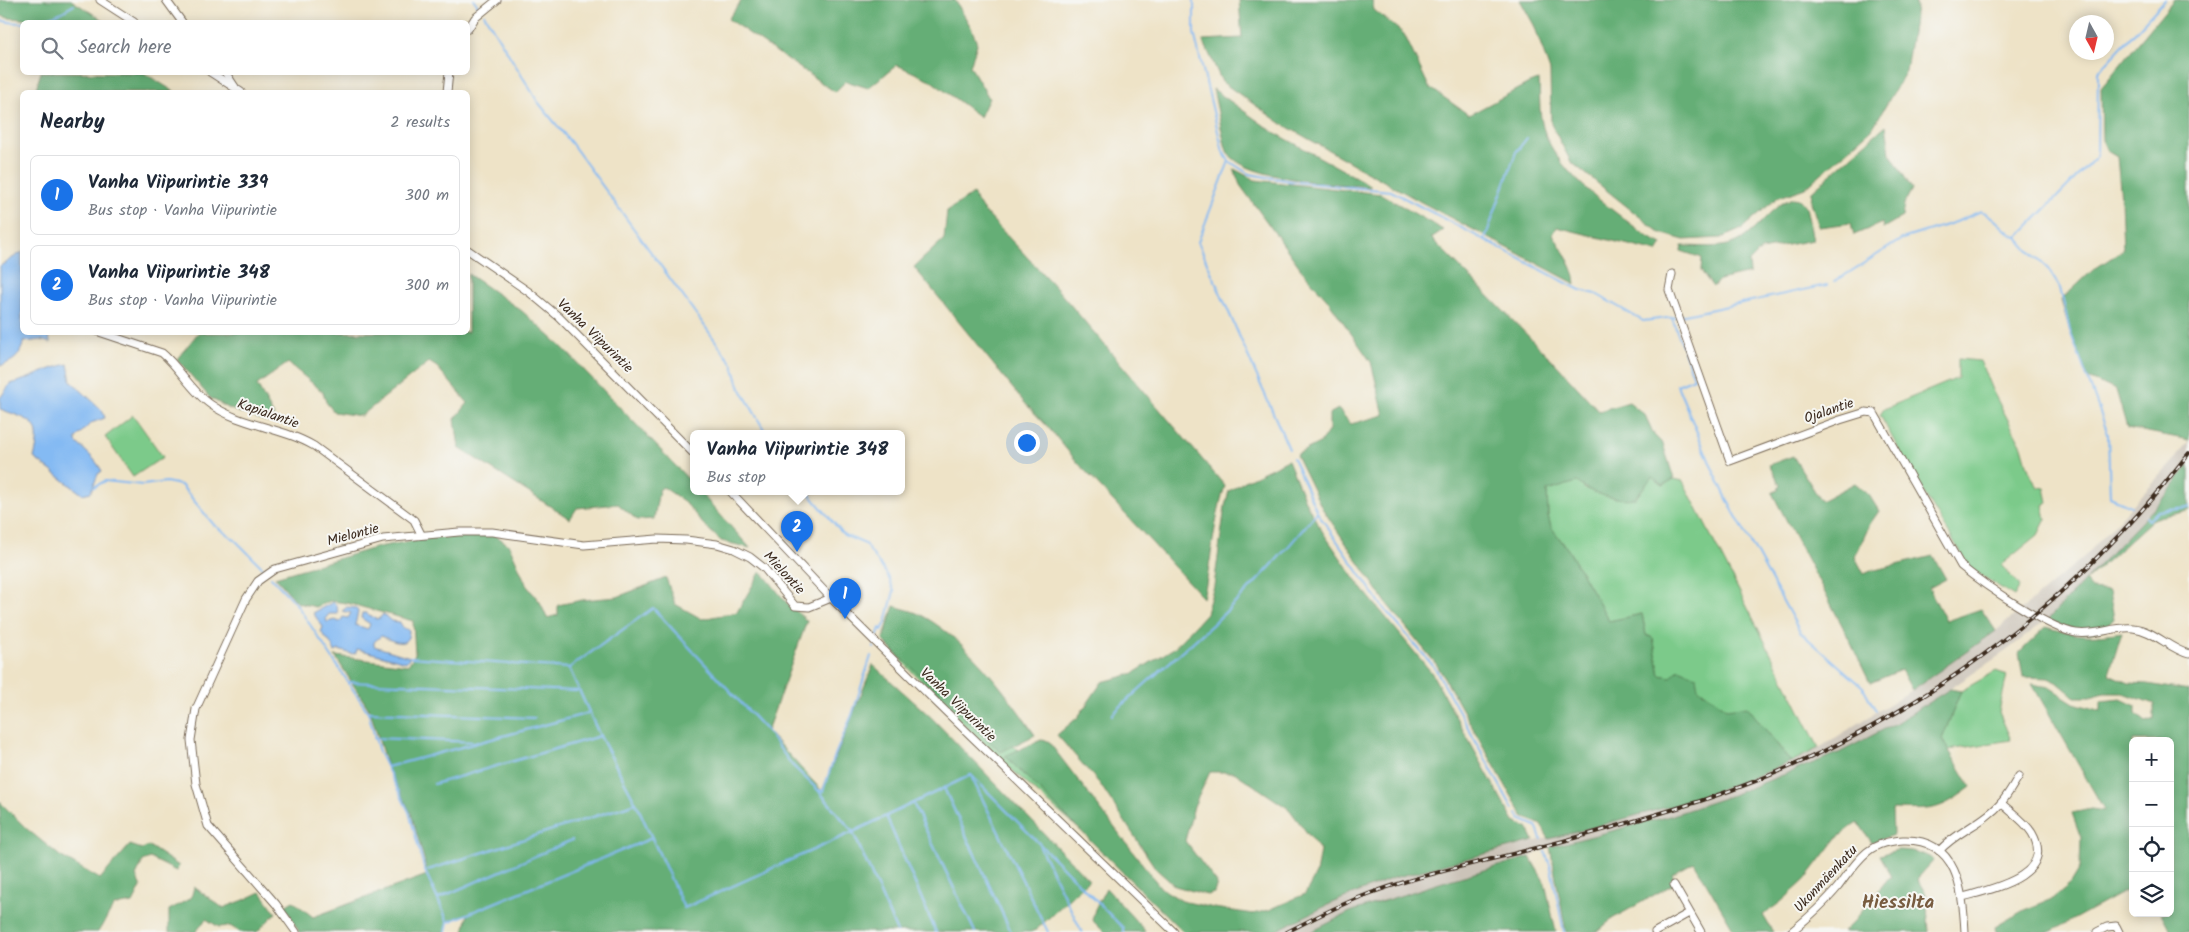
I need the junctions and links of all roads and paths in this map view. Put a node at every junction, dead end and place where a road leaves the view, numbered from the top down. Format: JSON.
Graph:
{"nodes":[{"id":1,"x":100,"y":0,"type":"edge"},
{"id":2,"x":166,"y":0,"type":"edge"},
{"id":3,"x":497,"y":0,"type":"edge"},
{"id":4,"x":131,"y":20,"type":"edge"},
{"id":5,"x":181,"y":20,"type":"edge"},
{"id":6,"x":470,"y":26,"type":"edge"},
{"id":7,"x":215,"y":75,"type":"edge"},
{"id":8,"x":227,"y":75,"type":"edge"},
{"id":9,"x":449,"y":75,"type":"edge"},
{"id":10,"x":237,"y":90,"type":"edge"},
{"id":11,"x":238,"y":90,"type":"edge"},
{"id":12,"x":447,"y":90,"type":"edge"},
{"id":13,"x":470,"y":251,"type":"edge"},
{"id":14,"x":1672,"y":274,"type":"dead end"},
{"id":15,"x":108,"y":335,"type":"edge"},
{"id":16,"x":690,"y":451,"type":"edge"},
{"id":17,"x":734,"y":495,"type":"edge"},
{"id":18,"x":421,"y":534,"type":"junction"},
{"id":19,"x":831,"y":598,"type":"junction"},
{"id":20,"x":2189,"y":654,"type":"edge"},
{"id":21,"x":2018,"y":776,"type":"dead end"},
{"id":22,"x":2001,"y":803,"type":"junction"},
{"id":23,"x":1939,"y":851,"type":"junction"},
{"id":24,"x":1674,"y":885,"type":"dead end"},
{"id":25,"x":1963,"y":898,"type":"junction"},
{"id":26,"x":1690,"y":913,"type":"junction"},
{"id":27,"x":296,"y":932,"type":"edge"},
{"id":28,"x":1174,"y":932,"type":"edge"},
{"id":29,"x":1655,"y":932,"type":"edge"},
{"id":30,"x":1701,"y":932,"type":"edge"},
{"id":31,"x":1791,"y":932,"type":"edge"},
{"id":32,"x":1965,"y":932,"type":"edge"},
{"id":33,"x":2097,"y":932,"type":"edge"},
{"id":34,"x":2119,"y":932,"type":"edge"}],
"edges":[{"from":1,"to":4,"type":"street"},
{"from":2,"to":5,"type":"street"},
{"from":3,"to":6,"type":"street"},
{"from":7,"to":10,"type":"street"},
{"from":8,"to":11,"type":"street"},
{"from":9,"to":12,"type":"street"},
{"from":13,"to":16,"type":"street","name":"Vanha Viipurintie"},
{"from":14,"to":20,"type":"street","name":"Ojalantie"},
{"from":15,"to":18,"type":"street","name":"Kapialantie"},
{"from":17,"to":19,"type":"street","name":"Vanha Viipurintie"},
{"from":18,"to":19,"type":"street","name":"Mielontie"},
{"from":18,"to":27,"type":"street","name":"Mielontie"},
{"from":19,"to":28,"type":"street","name":"Vanha Viipurintie"},
{"from":21,"to":22,"type":"street"},
{"from":22,"to":23,"type":"street"},
{"from":22,"to":25,"type":"street"},
{"from":23,"to":25,"type":"street"},
{"from":23,"to":31,"type":"street","name":"Ukonmäenkatu"},
{"from":24,"to":26,"type":"street"},
{"from":25,"to":32,"type":"street"},
{"from":26,"to":29,"type":"street"},
{"from":26,"to":30,"type":"street"},
{"from":33,"to":34,"type":"street"}]}
